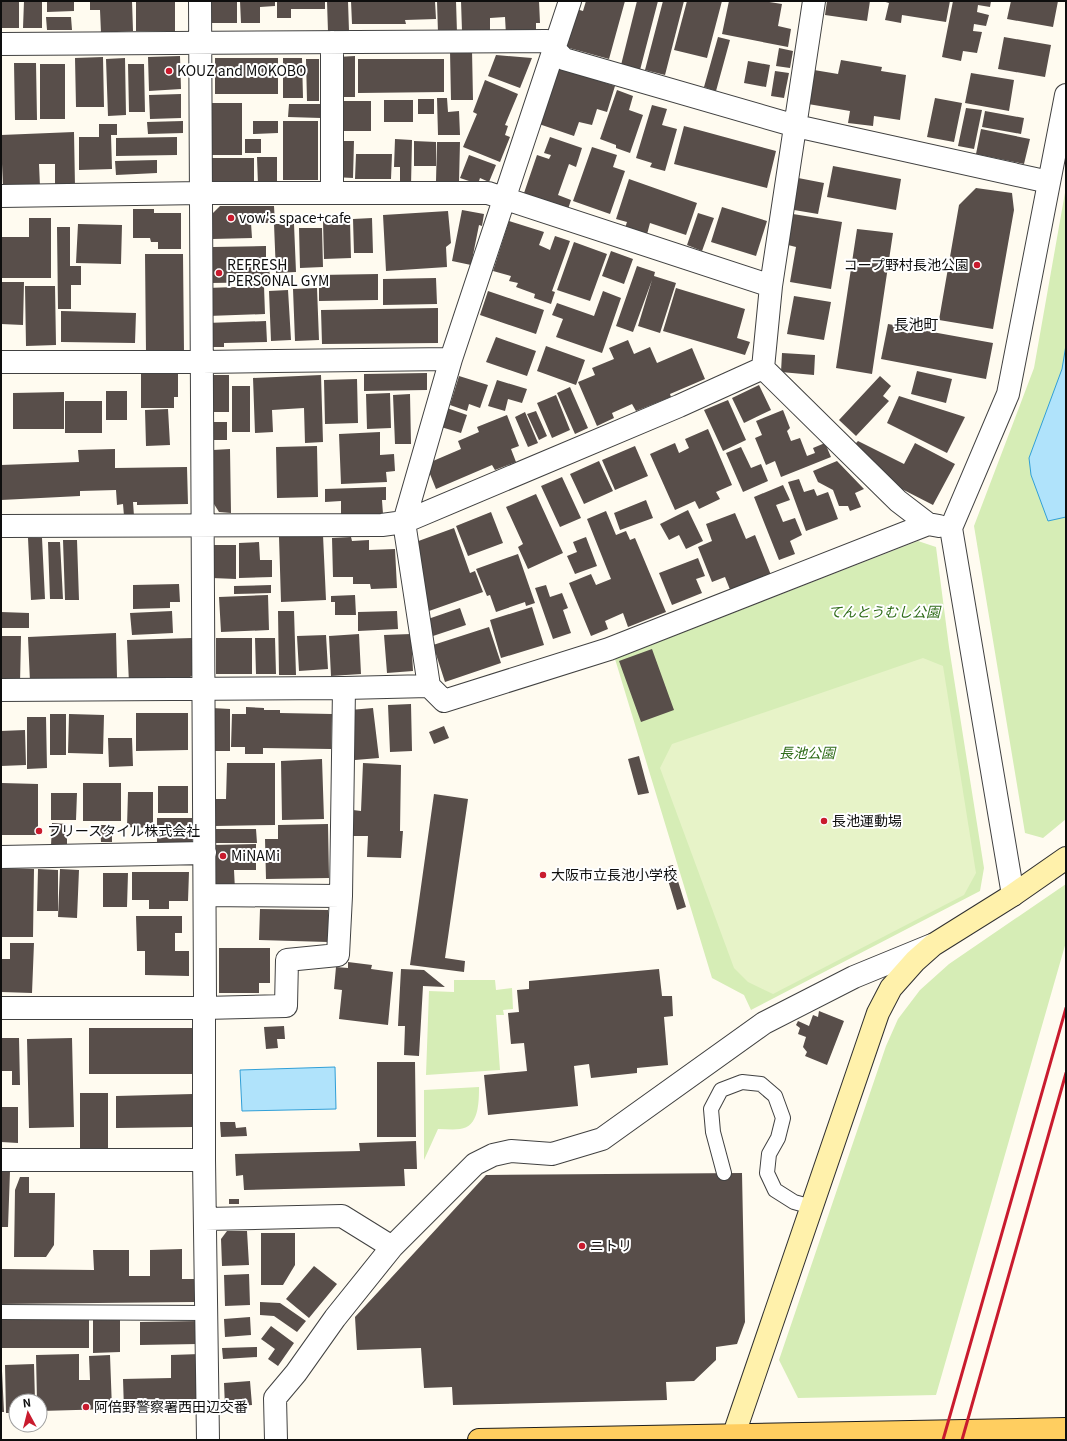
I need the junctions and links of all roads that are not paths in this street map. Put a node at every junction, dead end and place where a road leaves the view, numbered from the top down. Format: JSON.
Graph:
{"nodes":[{"id":1,"x":200,"y":1,"type":"edge"},
{"id":2,"x":570,"y":1,"type":"edge"},
{"id":3,"x":814,"y":1,"type":"edge"},
{"id":4,"x":332,"y":42,"type":"junction"},
{"id":5,"x":1,"y":44,"type":"edge"},
{"id":6,"x":200,"y":44,"type":"junction"},
{"id":7,"x":554,"y":49,"type":"junction"},
{"id":8,"x":1066,"y":95,"type":"edge"},
{"id":9,"x":796,"y":126,"type":"junction"},
{"id":10,"x":1049,"y":182,"type":"junction"},
{"id":11,"x":202,"y":193,"type":"junction"},
{"id":12,"x":332,"y":193,"type":"junction"},
{"id":13,"x":1,"y":196,"type":"edge"},
{"id":14,"x":505,"y":198,"type":"junction"},
{"id":15,"x":771,"y":286,"type":"junction"},
{"id":16,"x":451,"y":359,"type":"junction"},
{"id":17,"x":1,"y":362,"type":"edge"},
{"id":18,"x":202,"y":362,"type":"junction"},
{"id":19,"x":763,"y":368,"type":"junction"},
{"id":20,"x":404,"y":522,"type":"junction"},
{"id":21,"x":928,"y":524,"type":"junction"},
{"id":22,"x":203,"y":525,"type":"junction"},
{"id":23,"x":1,"y":526,"type":"edge"},
{"id":24,"x":951,"y":528,"type":"junction"},
{"id":25,"x":429,"y":686,"type":"junction"},
{"id":26,"x":344,"y":688,"type":"junction"},
{"id":27,"x":204,"y":689,"type":"junction"},
{"id":28,"x":1,"y":690,"type":"edge"},
{"id":29,"x":205,"y":853,"type":"junction"},
{"id":30,"x":1,"y":857,"type":"edge"},
{"id":31,"x":1066,"y":858,"type":"edge"},
{"id":32,"x":1013,"y":894,"type":"junction"},
{"id":33,"x":205,"y":895,"type":"junction"},
{"id":34,"x":340,"y":896,"type":"junction"},
{"id":35,"x":933,"y":945,"type":"junction"},
{"id":36,"x":1,"y":1008,"type":"edge"},
{"id":37,"x":204,"y":1008,"type":"junction"},
{"id":38,"x":1,"y":1160,"type":"edge"},
{"id":39,"x":204,"y":1160,"type":"junction"},
{"id":40,"x":724,"y":1173,"type":"dead end"},
{"id":41,"x":812,"y":1207,"type":"junction"},
{"id":42,"x":205,"y":1219,"type":"junction"},
{"id":43,"x":392,"y":1247,"type":"junction"},
{"id":44,"x":1,"y":1312,"type":"edge"},
{"id":45,"x":207,"y":1312,"type":"junction"},
{"id":46,"x":1066,"y":1429,"type":"edge"},
{"id":47,"x":733,"y":1438,"type":"edge"},
{"id":48,"x":208,"y":1440,"type":"edge"},
{"id":49,"x":276,"y":1440,"type":"edge"},
{"id":50,"x":479,"y":1440,"type":"edge"}],
"edges":[{"from":1,"to":6,"type":"street"},
{"from":2,"to":7,"type":"street"},
{"from":3,"to":9,"type":"street"},
{"from":4,"to":6,"type":"street"},
{"from":4,"to":7,"type":"street"},
{"from":4,"to":12,"type":"street"},
{"from":5,"to":6,"type":"street"},
{"from":6,"to":11,"type":"street"},
{"from":7,"to":9,"type":"street"},
{"from":7,"to":14,"type":"street"},
{"from":8,"to":10,"type":"street"},
{"from":9,"to":10,"type":"street"},
{"from":9,"to":15,"type":"street"},
{"from":10,"to":24,"type":"street"},
{"from":11,"to":12,"type":"street"},
{"from":11,"to":13,"type":"street"},
{"from":11,"to":18,"type":"street"},
{"from":12,"to":14,"type":"street"},
{"from":14,"to":15,"type":"street"},
{"from":14,"to":16,"type":"street"},
{"from":15,"to":19,"type":"street"},
{"from":16,"to":18,"type":"street"},
{"from":16,"to":20,"type":"street"},
{"from":17,"to":18,"type":"street"},
{"from":18,"to":22,"type":"street"},
{"from":19,"to":20,"type":"street"},
{"from":19,"to":21,"type":"street"},
{"from":20,"to":22,"type":"street"},
{"from":20,"to":25,"type":"street"},
{"from":21,"to":24,"type":"street"},
{"from":21,"to":25,"type":"street"},
{"from":22,"to":23,"type":"street"},
{"from":22,"to":27,"type":"street"},
{"from":24,"to":32,"type":"street"},
{"from":25,"to":26,"type":"street"},
{"from":26,"to":27,"type":"street"},
{"from":26,"to":34,"type":"street"},
{"from":27,"to":28,"type":"street"},
{"from":27,"to":29,"type":"street"},
{"from":29,"to":30,"type":"street"},
{"from":29,"to":33,"type":"street"},
{"from":31,"to":32,"type":"street"},
{"from":32,"to":35,"type":"street"},
{"from":33,"to":34,"type":"street"},
{"from":33,"to":37,"type":"street"},
{"from":34,"to":37,"type":"street"},
{"from":35,"to":41,"type":"street"},
{"from":35,"to":43,"type":"street"},
{"from":36,"to":37,"type":"street"},
{"from":37,"to":39,"type":"street"},
{"from":38,"to":39,"type":"street"},
{"from":39,"to":42,"type":"street"},
{"from":40,"to":41,"type":"lane"},
{"from":41,"to":47,"type":"street"},
{"from":42,"to":43,"type":"street"},
{"from":42,"to":45,"type":"street"},
{"from":43,"to":49,"type":"street"},
{"from":44,"to":45,"type":"lane"},
{"from":45,"to":48,"type":"street"},
{"from":46,"to":47,"type":"main road"},
{"from":47,"to":50,"type":"main road"}]}
